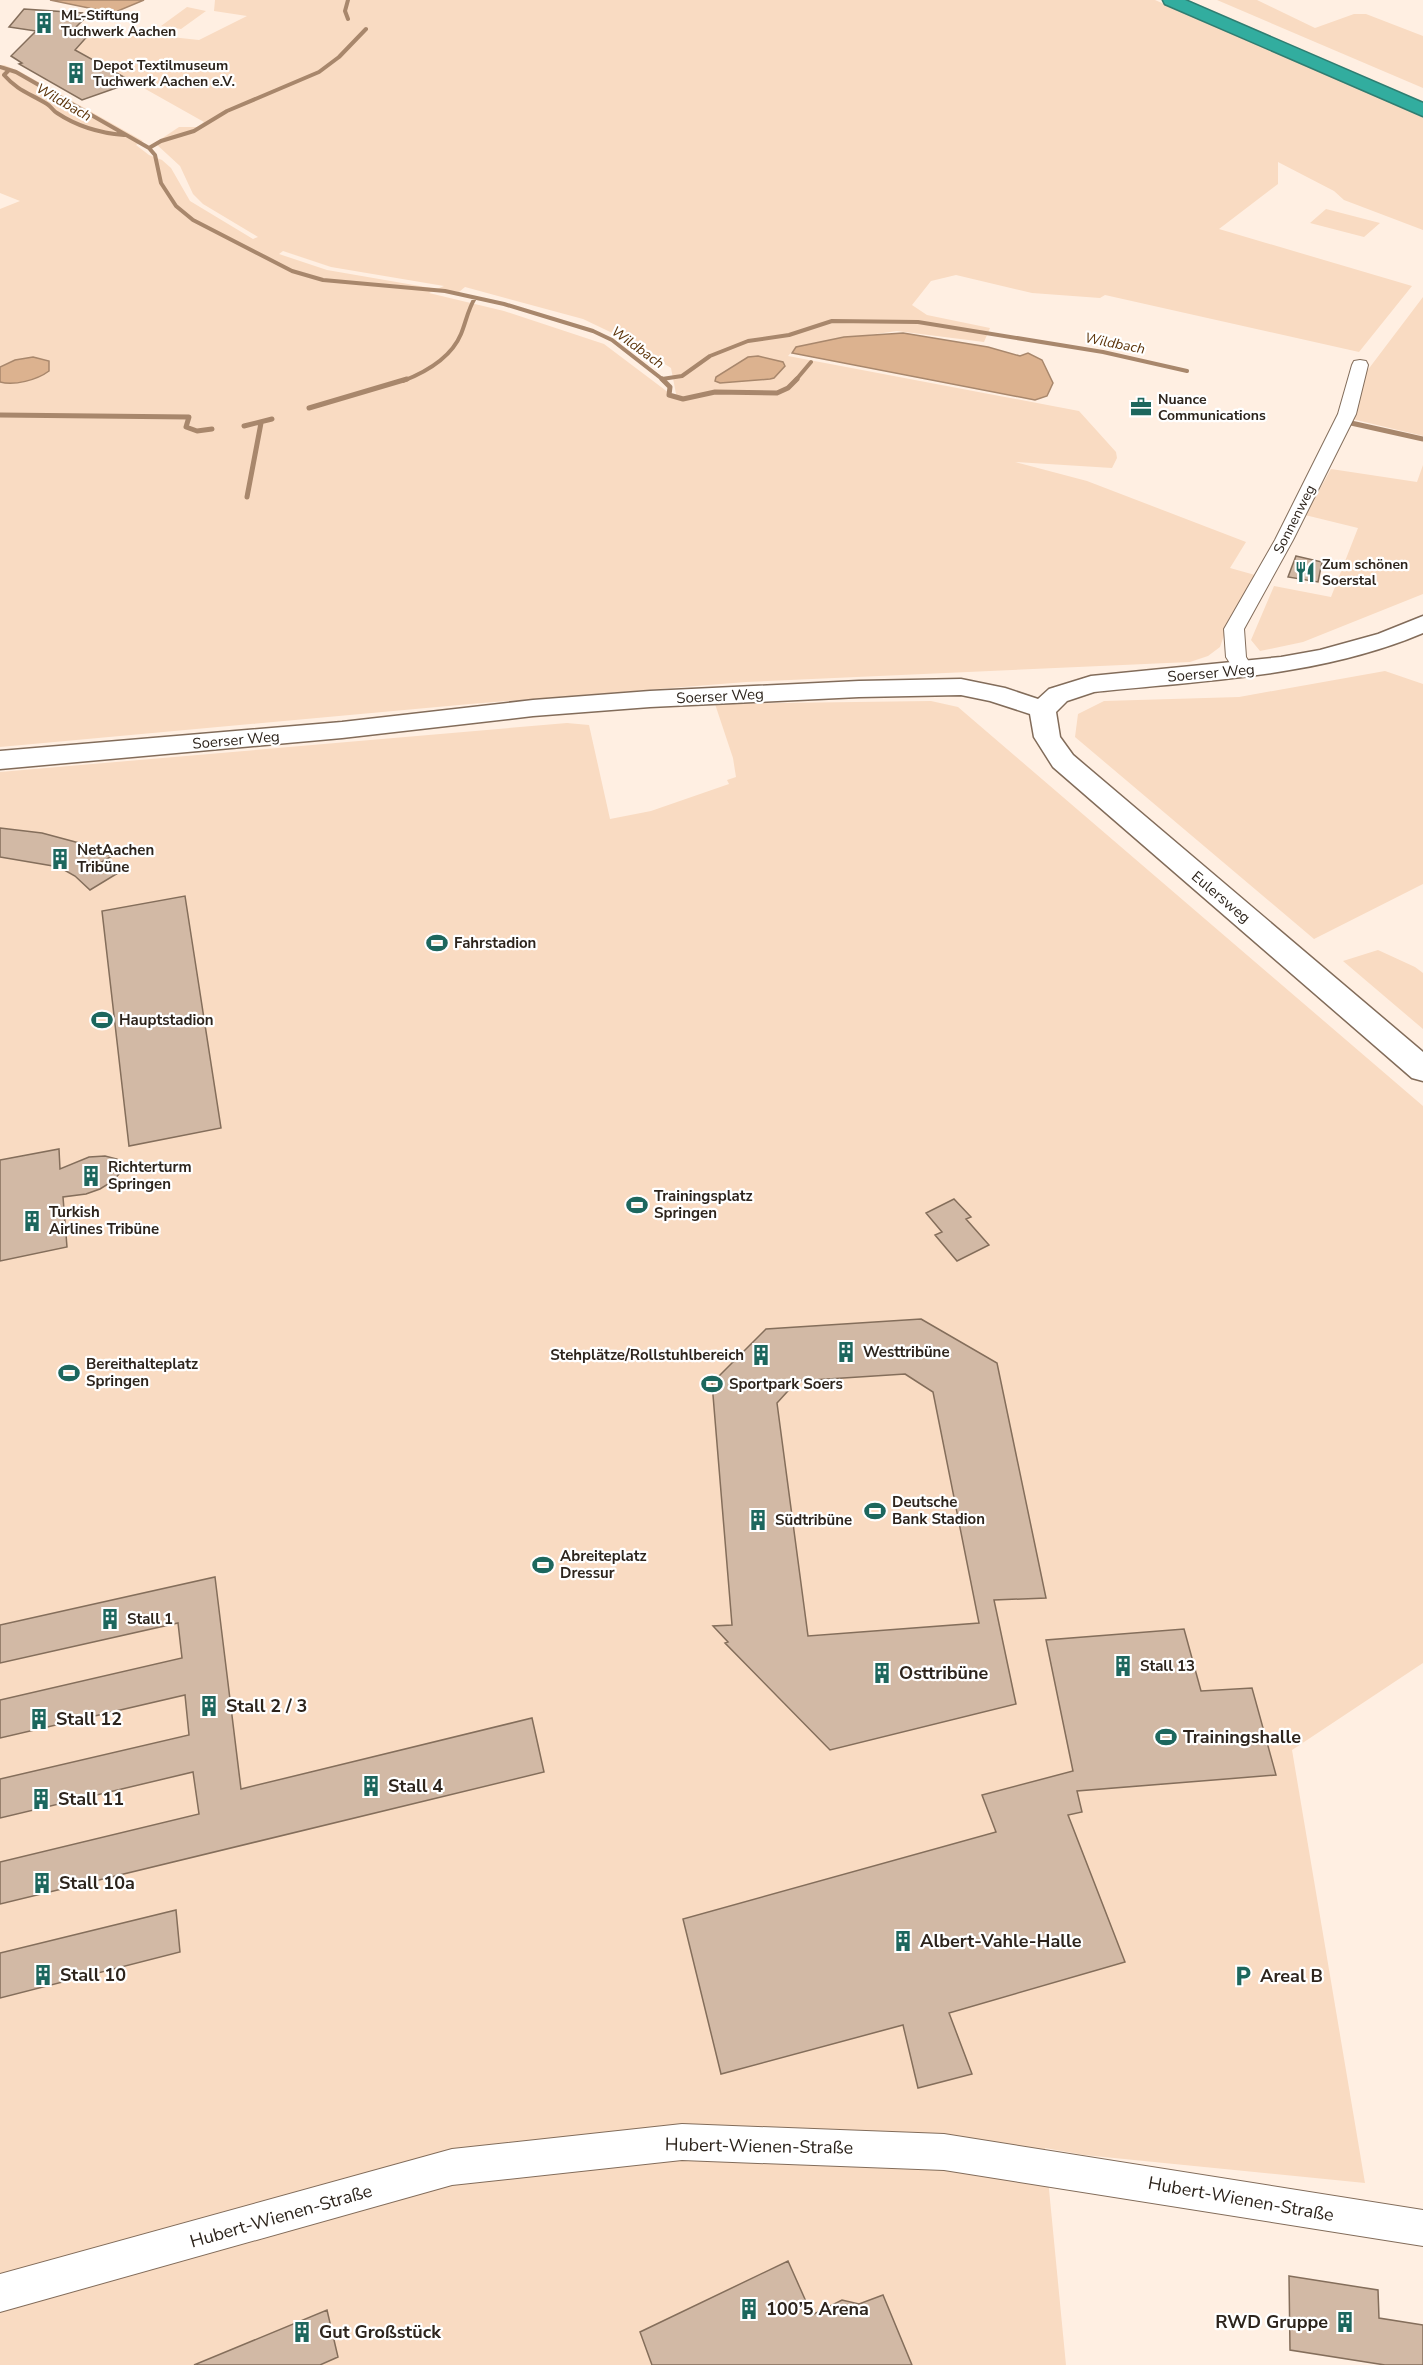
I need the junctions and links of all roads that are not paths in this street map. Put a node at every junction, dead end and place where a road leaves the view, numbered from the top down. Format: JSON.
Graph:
{"nodes":[{"id":1,"x":1171,"y":0,"type":"edge"},
{"id":2,"x":1200,"y":0,"type":"edge"},
{"id":3,"x":1423,"y":97,"type":"edge"},
{"id":4,"x":1423,"y":110,"type":"edge"},
{"id":5,"x":1360,"y":365,"type":"dead end"},
{"id":6,"x":1423,"y":624,"type":"edge"},
{"id":7,"x":1244,"y":670,"type":"junction"},
{"id":8,"x":1043,"y":710,"type":"junction"},
{"id":9,"x":0,"y":760,"type":"edge"},
{"id":10,"x":1423,"y":1070,"type":"edge"},
{"id":11,"x":1423,"y":2228,"type":"edge"},
{"id":12,"x":0,"y":2293,"type":"edge"}],
"edges":[{"from":1,"to":4,"type":"highway"},
{"from":2,"to":3,"type":"highway"},
{"from":5,"to":7,"type":"street","name":"Sonnenweg"},
{"from":6,"to":7,"type":"street","name":"Soerser Weg"},
{"from":7,"to":8,"type":"street","name":"Soerser Weg"},
{"from":8,"to":9,"type":"street","name":"Soerser Weg"},
{"from":8,"to":10,"type":"street","name":"Eulersweg"},
{"from":11,"to":12,"type":"street","name":"Hubert-Wienen-Straße"}]}
